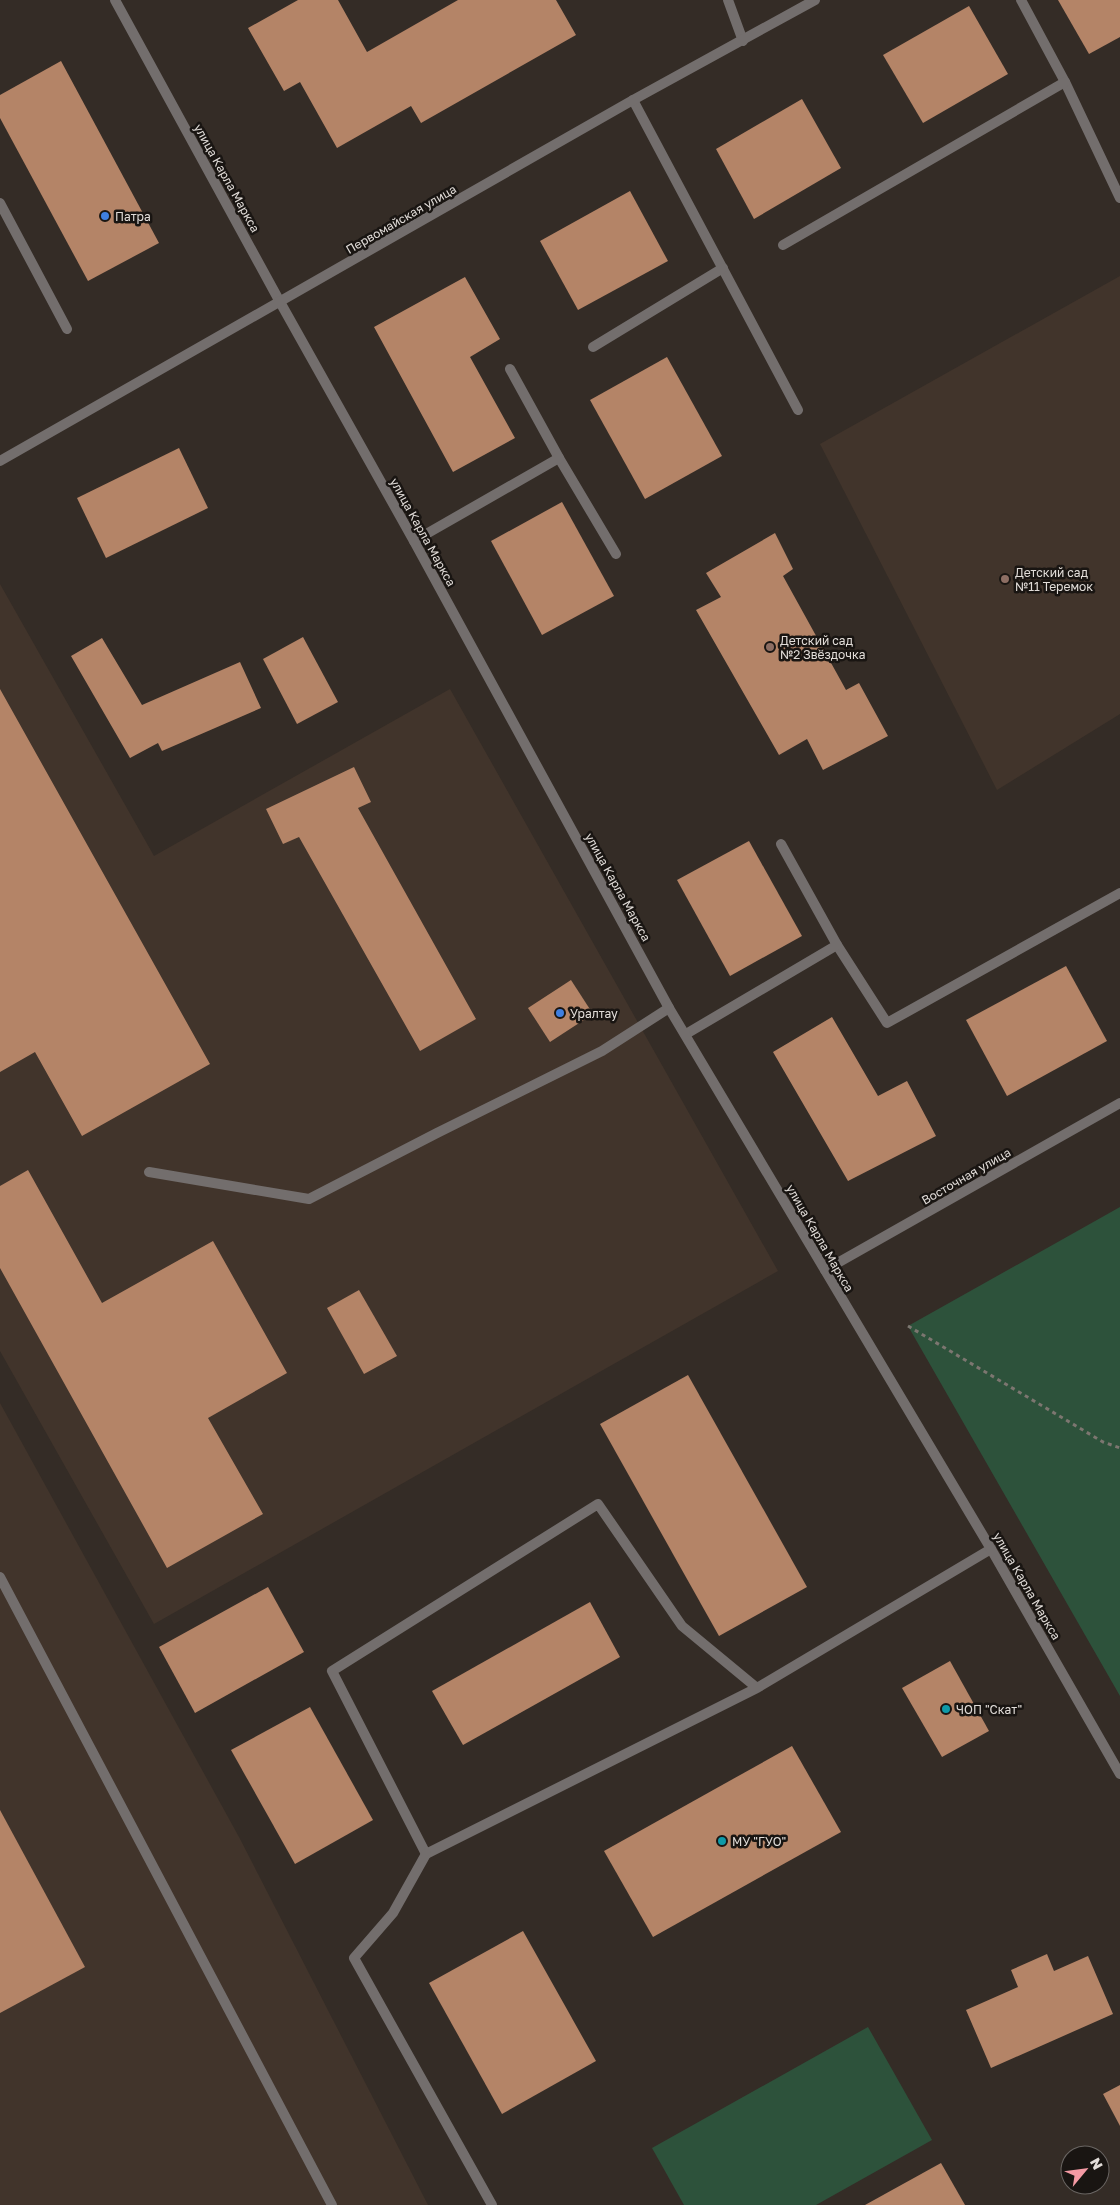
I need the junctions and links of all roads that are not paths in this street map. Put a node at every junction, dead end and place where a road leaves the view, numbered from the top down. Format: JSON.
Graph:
{"nodes":[{"id":1,"x":116,"y":0,"type":"edge"},
{"id":2,"x":728,"y":0,"type":"edge"},
{"id":3,"x":815,"y":0,"type":"edge"},
{"id":4,"x":1021,"y":0,"type":"edge"},
{"id":5,"x":742,"y":41,"type":"junction"},
{"id":6,"x":1065,"y":82,"type":"junction"},
{"id":7,"x":633,"y":100,"type":"junction"},
{"id":8,"x":1120,"y":198,"type":"edge"},
{"id":9,"x":0,"y":203,"type":"edge"},
{"id":10,"x":783,"y":245,"type":"dead end"},
{"id":11,"x":723,"y":268,"type":"junction"},
{"id":12,"x":280,"y":302,"type":"junction"},
{"id":13,"x":67,"y":329,"type":"dead end"},
{"id":14,"x":593,"y":347,"type":"dead end"},
{"id":15,"x":510,"y":369,"type":"dead end"},
{"id":16,"x":798,"y":410,"type":"dead end"},
{"id":17,"x":559,"y":458,"type":"junction"},
{"id":18,"x":0,"y":461,"type":"edge"},
{"id":19,"x":414,"y":541,"type":"junction"},
{"id":20,"x":616,"y":554,"type":"dead end"},
{"id":21,"x":781,"y":844,"type":"dead end"},
{"id":22,"x":1120,"y":893,"type":"edge"},
{"id":23,"x":837,"y":945,"type":"junction"},
{"id":24,"x":669,"y":1008,"type":"junction"},
{"id":25,"x":686,"y":1034,"type":"junction"},
{"id":26,"x":1120,"y":1103,"type":"edge"},
{"id":27,"x":149,"y":1172,"type":"dead end"},
{"id":28,"x":825,"y":1270,"type":"junction"},
{"id":29,"x":991,"y":1549,"type":"junction"},
{"id":30,"x":0,"y":1577,"type":"edge"},
{"id":31,"x":757,"y":1688,"type":"junction"},
{"id":32,"x":1120,"y":1774,"type":"edge"},
{"id":33,"x":426,"y":1854,"type":"junction"},
{"id":34,"x":332,"y":2205,"type":"edge"},
{"id":35,"x":492,"y":2205,"type":"edge"}],
"edges":[{"from":1,"to":12,"type":"street","name":"улица Карла Маркса"},
{"from":2,"to":5,"type":"street"},
{"from":3,"to":5,"type":"street","name":"Первомайская улица"},
{"from":4,"to":6,"type":"street"},
{"from":5,"to":7,"type":"street","name":"Первомайская улица"},
{"from":6,"to":8,"type":"street"},
{"from":6,"to":10,"type":"street"},
{"from":7,"to":11,"type":"street"},
{"from":7,"to":12,"type":"street","name":"Первомайская улица"},
{"from":9,"to":13,"type":"street"},
{"from":11,"to":14,"type":"street"},
{"from":11,"to":16,"type":"street"},
{"from":12,"to":18,"type":"street","name":"Первомайская улица"},
{"from":12,"to":19,"type":"street","name":"улица Карла Маркса"},
{"from":15,"to":17,"type":"street"},
{"from":17,"to":19,"type":"street"},
{"from":17,"to":20,"type":"street"},
{"from":19,"to":24,"type":"street","name":"улица Карла Маркса"},
{"from":21,"to":23,"type":"street"},
{"from":22,"to":23,"type":"street"},
{"from":23,"to":25,"type":"street"},
{"from":24,"to":25,"type":"street","name":"улица Карла Маркса"},
{"from":24,"to":27,"type":"street"},
{"from":25,"to":28,"type":"street","name":"улица Карла Маркса"},
{"from":26,"to":28,"type":"street","name":"Восточная улица"},
{"from":28,"to":29,"type":"street","name":"улица Карла Маркса"},
{"from":29,"to":31,"type":"street"},
{"from":29,"to":32,"type":"street","name":"улица Карла Маркса"},
{"from":30,"to":34,"type":"street"},
{"from":31,"to":33,"type":"street"},
{"from":31,"to":33,"type":"street"},
{"from":33,"to":35,"type":"street"}]}
